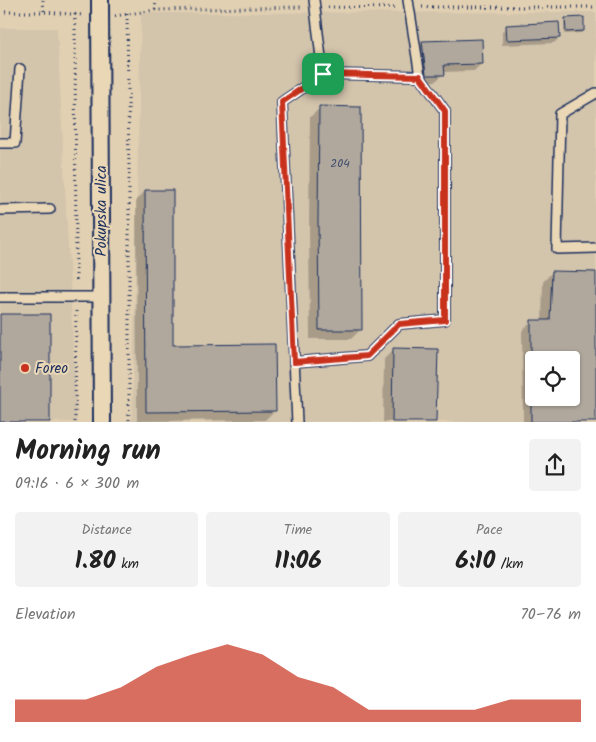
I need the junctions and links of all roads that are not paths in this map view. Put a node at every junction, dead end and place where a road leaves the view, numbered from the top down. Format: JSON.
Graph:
{"nodes":[{"id":1,"x":100,"y":0,"type":"edge"},
{"id":2,"x":314,"y":4,"type":"edge"},
{"id":3,"x":408,"y":4,"type":"edge"},
{"id":4,"x":20,"y":69,"type":"dead end"},
{"id":5,"x":323,"y":74,"type":"junction"},
{"id":6,"x":420,"y":76,"type":"junction"},
{"id":7,"x":596,"y":93,"type":"edge"},
{"id":8,"x":0,"y":143,"type":"edge"},
{"id":9,"x":50,"y":209,"type":"dead end"},
{"id":10,"x":0,"y":210,"type":"edge"},
{"id":11,"x":596,"y":248,"type":"edge"},
{"id":12,"x":0,"y":296,"type":"edge"},
{"id":13,"x":101,"y":297,"type":"junction"},
{"id":14,"x":294,"y":362,"type":"junction"},
{"id":15,"x":102,"y":422,"type":"edge"},
{"id":16,"x":296,"y":422,"type":"edge"}],
"edges":[{"from":1,"to":13,"type":"street","name":"Pokupska ulica"},
{"from":2,"to":5,"type":"lane"},
{"from":3,"to":6,"type":"lane"},
{"from":4,"to":8,"type":"lane"},
{"from":5,"to":6,"type":"lane"},
{"from":5,"to":14,"type":"lane"},
{"from":6,"to":14,"type":"lane"},
{"from":7,"to":11,"type":"lane"},
{"from":9,"to":10,"type":"lane"},
{"from":12,"to":13,"type":"lane"},
{"from":13,"to":15,"type":"street","name":"Pokupska ulica"},
{"from":14,"to":16,"type":"lane"}]}
